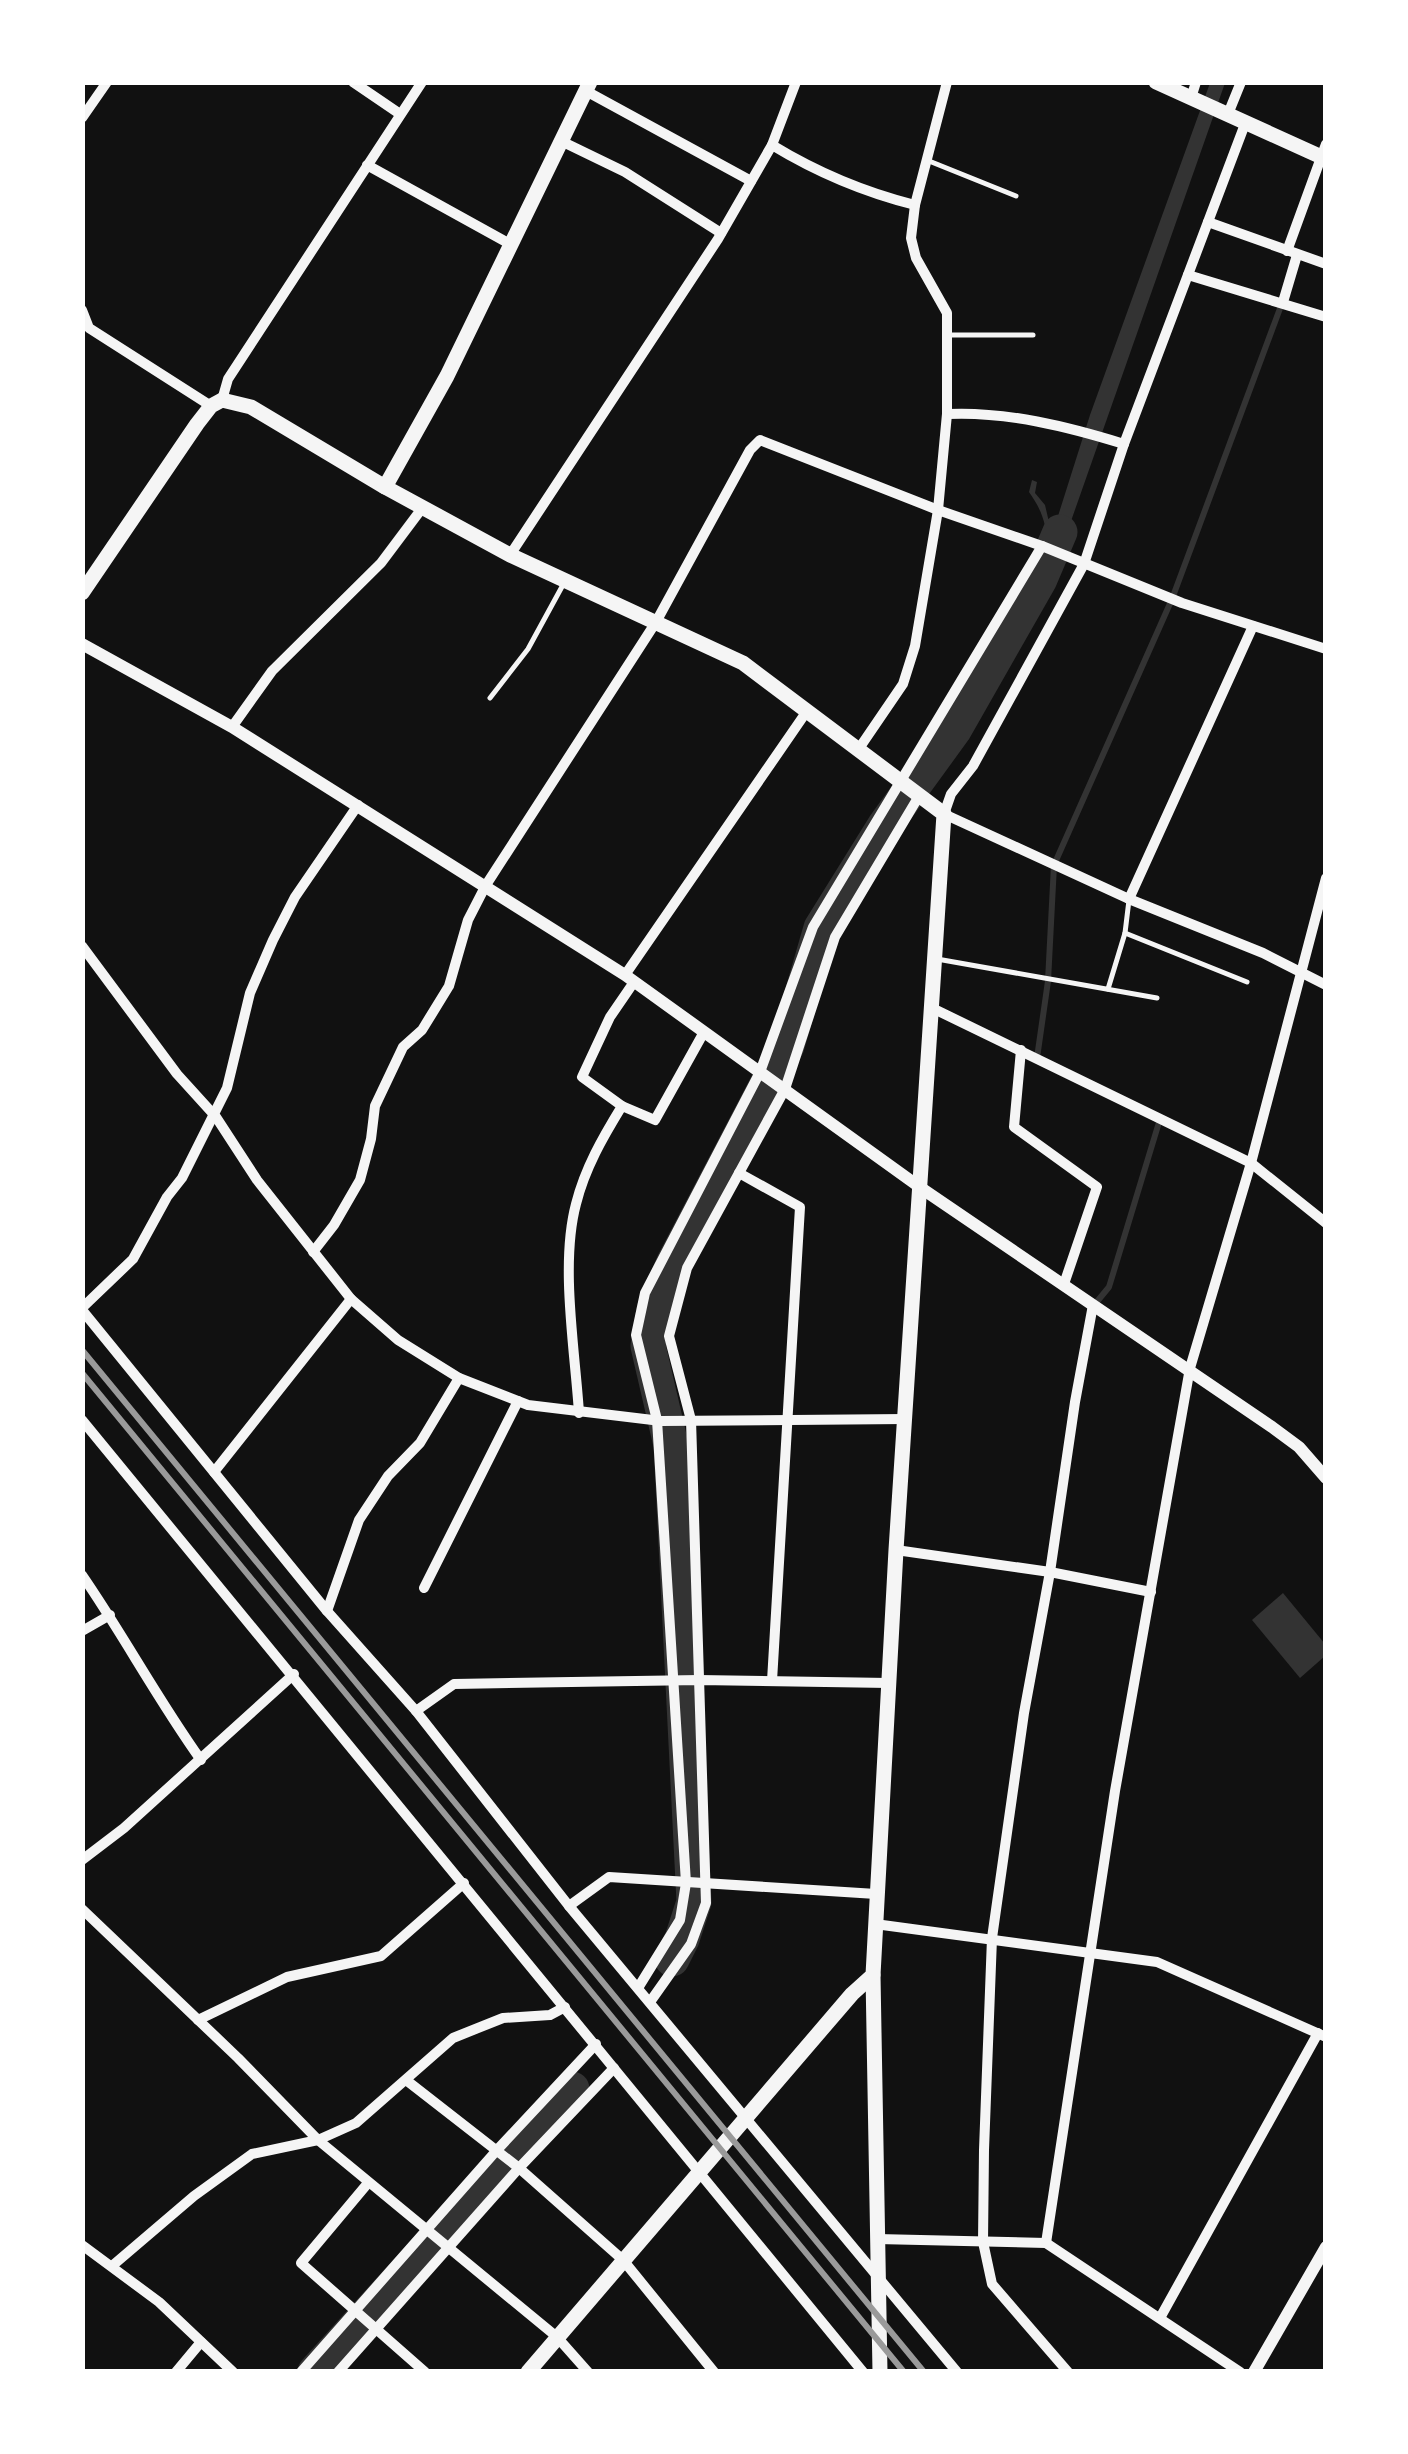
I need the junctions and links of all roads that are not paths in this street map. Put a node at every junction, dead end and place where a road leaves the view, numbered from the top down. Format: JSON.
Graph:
{"nodes":[{"id":1,"x":107,"y":82,"type":"edge"},
{"id":2,"x":353,"y":82,"type":"edge"},
{"id":3,"x":422,"y":82,"type":"edge"},
{"id":4,"x":796,"y":82,"type":"edge"},
{"id":5,"x":947,"y":82,"type":"edge"},
{"id":6,"x":1156,"y":82,"type":"edge"},
{"id":7,"x":1241,"y":82,"type":"edge"},
{"id":8,"x":588,"y":87,"type":"edge"},
{"id":9,"x":1195,"y":94,"type":"edge"},
{"id":10,"x":1226,"y":113,"type":"junction"},
{"id":11,"x":400,"y":114,"type":"junction"},
{"id":12,"x":82,"y":118,"type":"edge"},
{"id":13,"x":1245,"y":124,"type":"junction"},
{"id":14,"x":561,"y":141,"type":"junction"},
{"id":15,"x":772,"y":146,"type":"junction"},
{"id":16,"x":1324,"y":153,"type":"edge"},
{"id":17,"x":927,"y":160,"type":"junction"},
{"id":18,"x":368,"y":166,"type":"junction"},
{"id":19,"x":751,"y":181,"type":"junction"},
{"id":20,"x":1016,"y":196,"type":"dead end"},
{"id":21,"x":915,"y":205,"type":"junction"},
{"id":22,"x":1208,"y":222,"type":"junction"},
{"id":23,"x":721,"y":233,"type":"junction"},
{"id":24,"x":510,"y":244,"type":"junction"},
{"id":25,"x":1292,"y":253,"type":"junction"},
{"id":26,"x":1326,"y":264,"type":"edge"},
{"id":27,"x":1188,"y":275,"type":"junction"},
{"id":28,"x":1283,"y":302,"type":"junction"},
{"id":29,"x":82,"y":310,"type":"edge"},
{"id":30,"x":1326,"y":317,"type":"edge"},
{"id":31,"x":947,"y":335,"type":"junction"},
{"id":32,"x":1034,"y":335,"type":"dead end"},
{"id":33,"x":217,"y":403,"type":"junction"},
{"id":34,"x":947,"y":414,"type":"junction"},
{"id":35,"x":1124,"y":444,"type":"junction"},
{"id":36,"x":385,"y":488,"type":"junction"},
{"id":37,"x":423,"y":508,"type":"junction"},
{"id":38,"x":938,"y":510,"type":"junction"},
{"id":39,"x":1042,"y":546,"type":"junction"},
{"id":40,"x":510,"y":554,"type":"junction"},
{"id":41,"x":1084,"y":564,"type":"junction"},
{"id":42,"x":566,"y":580,"type":"junction"},
{"id":43,"x":82,"y":593,"type":"edge"},
{"id":44,"x":656,"y":622,"type":"junction"},
{"id":45,"x":1252,"y":626,"type":"junction"},
{"id":46,"x":82,"y":644,"type":"edge"},
{"id":47,"x":1326,"y":648,"type":"edge"},
{"id":48,"x":490,"y":698,"type":"dead end"},
{"id":49,"x":807,"y":711,"type":"junction"},
{"id":50,"x":232,"y":727,"type":"junction"},
{"id":51,"x":858,"y":750,"type":"junction"},
{"id":52,"x":898,"y":781,"type":"junction"},
{"id":53,"x":919,"y":796,"type":"junction"},
{"id":54,"x":358,"y":805,"type":"junction"},
{"id":55,"x":944,"y":814,"type":"junction"},
{"id":56,"x":1325,"y":882,"type":"edge"},
{"id":57,"x":486,"y":885,"type":"junction"},
{"id":58,"x":1130,"y":899,"type":"junction"},
{"id":59,"x":1124,"y":932,"type":"junction"},
{"id":60,"x":82,"y":946,"type":"edge"},
{"id":61,"x":934,"y":958,"type":"junction"},
{"id":62,"x":1299,"y":970,"type":"junction"},
{"id":63,"x":630,"y":979,"type":"junction"},
{"id":64,"x":1247,"y":982,"type":"dead end"},
{"id":65,"x":1326,"y":984,"type":"edge"},
{"id":66,"x":1108,"y":989,"type":"junction"},
{"id":67,"x":1157,"y":998,"type":"dead end"},
{"id":68,"x":930,"y":1007,"type":"junction"},
{"id":69,"x":704,"y":1032,"type":"junction"},
{"id":70,"x":1021,"y":1050,"type":"junction"},
{"id":71,"x":760,"y":1072,"type":"junction"},
{"id":72,"x":782,"y":1087,"type":"junction"},
{"id":73,"x":622,"y":1106,"type":"junction"},
{"id":74,"x":216,"y":1117,"type":"junction"},
{"id":75,"x":1251,"y":1163,"type":"junction"},
{"id":76,"x":739,"y":1173,"type":"junction"},
{"id":77,"x":921,"y":1188,"type":"junction"},
{"id":78,"x":1326,"y":1223,"type":"edge"},
{"id":79,"x":314,"y":1252,"type":"junction"},
{"id":80,"x":1064,"y":1284,"type":"junction"},
{"id":81,"x":351,"y":1299,"type":"junction"},
{"id":82,"x":1093,"y":1305,"type":"junction"},
{"id":83,"x":82,"y":1309,"type":"edge"},
{"id":84,"x":1190,"y":1368,"type":"junction"},
{"id":85,"x":460,"y":1378,"type":"junction"},
{"id":86,"x":518,"y":1401,"type":"junction"},
{"id":87,"x":580,"y":1413,"type":"junction"},
{"id":88,"x":906,"y":1419,"type":"junction"},
{"id":89,"x":82,"y":1420,"type":"edge"},
{"id":90,"x":659,"y":1420,"type":"junction"},
{"id":91,"x":688,"y":1420,"type":"junction"},
{"id":92,"x":786,"y":1420,"type":"junction"},
{"id":93,"x":214,"y":1472,"type":"junction"},
{"id":94,"x":1326,"y":1478,"type":"edge"},
{"id":95,"x":896,"y":1550,"type":"junction"},
{"id":96,"x":1050,"y":1572,"type":"junction"},
{"id":97,"x":82,"y":1574,"type":"edge"},
{"id":98,"x":424,"y":1588,"type":"dead end"},
{"id":99,"x":1151,"y":1592,"type":"junction"},
{"id":100,"x":327,"y":1611,"type":"junction"},
{"id":101,"x":110,"y":1615,"type":"junction"},
{"id":102,"x":82,"y":1631,"type":"edge"},
{"id":103,"x":294,"y":1674,"type":"junction"},
{"id":104,"x":772,"y":1681,"type":"junction"},
{"id":105,"x":889,"y":1683,"type":"junction"},
{"id":106,"x":416,"y":1711,"type":"junction"},
{"id":107,"x":201,"y":1760,"type":"junction"},
{"id":108,"x":82,"y":1860,"type":"edge"},
{"id":109,"x":704,"y":1882,"type":"junction"},
{"id":110,"x":464,"y":1883,"type":"junction"},
{"id":111,"x":686,"y":1883,"type":"junction"},
{"id":112,"x":876,"y":1894,"type":"junction"},
{"id":113,"x":569,"y":1906,"type":"junction"},
{"id":114,"x":82,"y":1909,"type":"edge"},
{"id":115,"x":876,"y":1924,"type":"junction"},
{"id":116,"x":992,"y":1938,"type":"junction"},
{"id":117,"x":1089,"y":1952,"type":"junction"},
{"id":118,"x":873,"y":1975,"type":"junction"},
{"id":119,"x":638,"y":1988,"type":"junction"},
{"id":120,"x":650,"y":2002,"type":"junction"},
{"id":121,"x":565,"y":2007,"type":"junction"},
{"id":122,"x":198,"y":2020,"type":"junction"},
{"id":123,"x":1322,"y":2035,"type":"edge"},
{"id":124,"x":596,"y":2044,"type":"junction"},
{"id":125,"x":614,"y":2068,"type":"junction"},
{"id":126,"x":406,"y":2080,"type":"junction"},
{"id":127,"x":747,"y":2118,"type":"junction"},
{"id":128,"x":318,"y":2140,"type":"junction"},
{"id":129,"x":499,"y":2151,"type":"junction"},
{"id":130,"x":517,"y":2166,"type":"junction"},
{"id":131,"x":701,"y":2170,"type":"junction"},
{"id":132,"x":368,"y":2183,"type":"junction"},
{"id":133,"x":428,"y":2229,"type":"junction"},
{"id":134,"x":877,"y":2239,"type":"junction"},
{"id":135,"x":983,"y":2242,"type":"junction"},
{"id":136,"x":1046,"y":2242,"type":"junction"},
{"id":137,"x":82,"y":2246,"type":"edge"},
{"id":138,"x":1326,"y":2247,"type":"edge"},
{"id":139,"x":450,"y":2248,"type":"junction"},
{"id":140,"x":623,"y":2260,"type":"junction"},
{"id":141,"x":112,"y":2266,"type":"junction"},
{"id":142,"x":877,"y":2278,"type":"junction"},
{"id":143,"x":355,"y":2310,"type":"junction"},
{"id":144,"x":1160,"y":2318,"type":"junction"},
{"id":145,"x":376,"y":2329,"type":"junction"},
{"id":146,"x":557,"y":2337,"type":"junction"},
{"id":147,"x":202,"y":2342,"type":"junction"},
{"id":148,"x":176,"y":2372,"type":"edge"},
{"id":149,"x":233,"y":2372,"type":"edge"},
{"id":150,"x":300,"y":2372,"type":"edge"},
{"id":151,"x":338,"y":2372,"type":"edge"},
{"id":152,"x":425,"y":2372,"type":"edge"},
{"id":153,"x":528,"y":2372,"type":"edge"},
{"id":154,"x":588,"y":2372,"type":"edge"},
{"id":155,"x":714,"y":2372,"type":"edge"},
{"id":156,"x":863,"y":2372,"type":"edge"},
{"id":157,"x":880,"y":2372,"type":"edge"},
{"id":158,"x":957,"y":2372,"type":"edge"},
{"id":159,"x":1068,"y":2372,"type":"edge"},
{"id":160,"x":1240,"y":2372,"type":"edge"},
{"id":161,"x":1254,"y":2372,"type":"edge"}],
"edges":[{"from":1,"to":12,"type":"street"},
{"from":2,"to":11,"type":"street"},
{"from":3,"to":11,"type":"street"},
{"from":4,"to":15,"type":"street"},
{"from":5,"to":17,"type":"street"},
{"from":6,"to":9,"type":"main road"},
{"from":7,"to":10,"type":"street"},
{"from":8,"to":14,"type":"main road"},
{"from":8,"to":19,"type":"street"},
{"from":9,"to":10,"type":"main road"},
{"from":10,"to":13,"type":"main road"},
{"from":11,"to":18,"type":"street"},
{"from":13,"to":16,"type":"main road"},
{"from":13,"to":22,"type":"street"},
{"from":14,"to":23,"type":"street"},
{"from":14,"to":24,"type":"main road"},
{"from":15,"to":19,"type":"street"},
{"from":15,"to":21,"type":"street"},
{"from":16,"to":25,"type":"street"},
{"from":17,"to":20,"type":"lane"},
{"from":17,"to":21,"type":"street"},
{"from":18,"to":24,"type":"street"},
{"from":18,"to":33,"type":"street"},
{"from":19,"to":23,"type":"street"},
{"from":21,"to":31,"type":"street"},
{"from":22,"to":25,"type":"street"},
{"from":22,"to":27,"type":"street"},
{"from":23,"to":40,"type":"street"},
{"from":24,"to":36,"type":"main road"},
{"from":25,"to":26,"type":"street"},
{"from":25,"to":28,"type":"street"},
{"from":27,"to":28,"type":"street"},
{"from":27,"to":35,"type":"street"},
{"from":28,"to":30,"type":"street"},
{"from":29,"to":33,"type":"street"},
{"from":31,"to":32,"type":"lane"},
{"from":31,"to":34,"type":"street"},
{"from":33,"to":36,"type":"main road"},
{"from":33,"to":43,"type":"main road"},
{"from":34,"to":35,"type":"street"},
{"from":34,"to":38,"type":"street"},
{"from":35,"to":41,"type":"street"},
{"from":36,"to":37,"type":"main road"},
{"from":37,"to":40,"type":"main road"},
{"from":37,"to":50,"type":"street"},
{"from":38,"to":39,"type":"street"},
{"from":38,"to":44,"type":"street"},
{"from":38,"to":51,"type":"street"},
{"from":39,"to":41,"type":"street"},
{"from":39,"to":52,"type":"street"},
{"from":40,"to":42,"type":"main road"},
{"from":41,"to":45,"type":"street"},
{"from":41,"to":55,"type":"street"},
{"from":42,"to":44,"type":"main road"},
{"from":42,"to":48,"type":"lane"},
{"from":44,"to":49,"type":"main road"},
{"from":44,"to":57,"type":"street"},
{"from":45,"to":47,"type":"street"},
{"from":45,"to":58,"type":"street"},
{"from":46,"to":50,"type":"street"},
{"from":49,"to":51,"type":"main road"},
{"from":49,"to":63,"type":"street"},
{"from":50,"to":54,"type":"street"},
{"from":51,"to":52,"type":"main road"},
{"from":52,"to":53,"type":"main road"},
{"from":52,"to":71,"type":"street"},
{"from":53,"to":55,"type":"main road"},
{"from":53,"to":72,"type":"street"},
{"from":54,"to":57,"type":"street"},
{"from":54,"to":74,"type":"street"},
{"from":55,"to":58,"type":"street"},
{"from":55,"to":61,"type":"main road"},
{"from":56,"to":62,"type":"street"},
{"from":57,"to":63,"type":"street"},
{"from":57,"to":79,"type":"street"},
{"from":58,"to":59,"type":"lane"},
{"from":58,"to":62,"type":"street"},
{"from":59,"to":64,"type":"lane"},
{"from":59,"to":66,"type":"lane"},
{"from":60,"to":74,"type":"street"},
{"from":61,"to":66,"type":"lane"},
{"from":61,"to":68,"type":"main road"},
{"from":62,"to":65,"type":"street"},
{"from":62,"to":75,"type":"street"},
{"from":63,"to":69,"type":"street"},
{"from":63,"to":73,"type":"street"},
{"from":66,"to":67,"type":"lane"},
{"from":68,"to":70,"type":"street"},
{"from":68,"to":77,"type":"main road"},
{"from":69,"to":71,"type":"street"},
{"from":69,"to":73,"type":"street"},
{"from":70,"to":75,"type":"street"},
{"from":70,"to":80,"type":"street"},
{"from":71,"to":72,"type":"street"},
{"from":71,"to":90,"type":"street"},
{"from":72,"to":76,"type":"street"},
{"from":72,"to":77,"type":"street"},
{"from":73,"to":87,"type":"street"},
{"from":74,"to":79,"type":"street"},
{"from":74,"to":83,"type":"street"},
{"from":75,"to":78,"type":"street"},
{"from":75,"to":84,"type":"street"},
{"from":76,"to":91,"type":"street"},
{"from":76,"to":92,"type":"street"},
{"from":77,"to":80,"type":"street"},
{"from":77,"to":88,"type":"main road"},
{"from":79,"to":81,"type":"street"},
{"from":80,"to":82,"type":"street"},
{"from":81,"to":85,"type":"street"},
{"from":81,"to":93,"type":"street"},
{"from":82,"to":84,"type":"street"},
{"from":82,"to":96,"type":"street"},
{"from":83,"to":93,"type":"street"},
{"from":84,"to":94,"type":"street"},
{"from":84,"to":99,"type":"street"},
{"from":85,"to":86,"type":"street"},
{"from":85,"to":100,"type":"street"},
{"from":86,"to":87,"type":"street"},
{"from":86,"to":98,"type":"street"},
{"from":87,"to":90,"type":"street"},
{"from":88,"to":92,"type":"street"},
{"from":88,"to":95,"type":"main road"},
{"from":89,"to":103,"type":"street"},
{"from":90,"to":91,"type":"street"},
{"from":90,"to":111,"type":"street"},
{"from":91,"to":92,"type":"street"},
{"from":91,"to":109,"type":"street"},
{"from":92,"to":104,"type":"street"},
{"from":93,"to":100,"type":"street"},
{"from":95,"to":96,"type":"street"},
{"from":95,"to":105,"type":"main road"},
{"from":96,"to":99,"type":"street"},
{"from":96,"to":116,"type":"street"},
{"from":97,"to":101,"type":"street"},
{"from":99,"to":117,"type":"street"},
{"from":100,"to":106,"type":"street"},
{"from":101,"to":102,"type":"street"},
{"from":101,"to":107,"type":"street"},
{"from":103,"to":107,"type":"street"},
{"from":103,"to":110,"type":"street"},
{"from":104,"to":105,"type":"street"},
{"from":104,"to":106,"type":"street"},
{"from":105,"to":112,"type":"main road"},
{"from":106,"to":113,"type":"street"},
{"from":107,"to":108,"type":"street"},
{"from":109,"to":111,"type":"street"},
{"from":109,"to":112,"type":"street"},
{"from":109,"to":120,"type":"street"},
{"from":110,"to":121,"type":"street"},
{"from":110,"to":122,"type":"street"},
{"from":111,"to":113,"type":"street"},
{"from":111,"to":119,"type":"street"},
{"from":112,"to":115,"type":"main road"},
{"from":113,"to":119,"type":"street"},
{"from":114,"to":122,"type":"street"},
{"from":115,"to":116,"type":"street"},
{"from":115,"to":118,"type":"main road"},
{"from":116,"to":117,"type":"street"},
{"from":116,"to":135,"type":"street"},
{"from":117,"to":123,"type":"street"},
{"from":117,"to":136,"type":"street"},
{"from":118,"to":127,"type":"main road"},
{"from":118,"to":134,"type":"main road"},
{"from":119,"to":120,"type":"street"},
{"from":120,"to":127,"type":"street"},
{"from":121,"to":124,"type":"street"},
{"from":121,"to":126,"type":"street"},
{"from":122,"to":128,"type":"street"},
{"from":123,"to":144,"type":"street"},
{"from":124,"to":125,"type":"street"},
{"from":124,"to":129,"type":"street"},
{"from":125,"to":130,"type":"street"},
{"from":125,"to":131,"type":"street"},
{"from":126,"to":128,"type":"street"},
{"from":126,"to":129,"type":"street"},
{"from":127,"to":131,"type":"main road"},
{"from":127,"to":142,"type":"street"},
{"from":128,"to":132,"type":"street"},
{"from":128,"to":141,"type":"street"},
{"from":129,"to":130,"type":"street"},
{"from":129,"to":133,"type":"street"},
{"from":130,"to":139,"type":"street"},
{"from":130,"to":140,"type":"street"},
{"from":131,"to":140,"type":"main road"},
{"from":131,"to":156,"type":"street"},
{"from":132,"to":133,"type":"street"},
{"from":132,"to":143,"type":"street"},
{"from":133,"to":139,"type":"street"},
{"from":133,"to":143,"type":"street"},
{"from":134,"to":135,"type":"street"},
{"from":134,"to":142,"type":"main road"},
{"from":135,"to":136,"type":"street"},
{"from":135,"to":159,"type":"street"},
{"from":136,"to":144,"type":"street"},
{"from":137,"to":141,"type":"street"},
{"from":138,"to":161,"type":"street"},
{"from":139,"to":145,"type":"street"},
{"from":139,"to":146,"type":"street"},
{"from":140,"to":146,"type":"main road"},
{"from":140,"to":155,"type":"street"},
{"from":141,"to":147,"type":"street"},
{"from":142,"to":157,"type":"main road"},
{"from":142,"to":158,"type":"street"},
{"from":143,"to":145,"type":"street"},
{"from":143,"to":150,"type":"street"},
{"from":144,"to":160,"type":"street"},
{"from":145,"to":151,"type":"street"},
{"from":145,"to":152,"type":"street"},
{"from":146,"to":153,"type":"main road"},
{"from":146,"to":154,"type":"street"},
{"from":147,"to":148,"type":"street"},
{"from":147,"to":149,"type":"street"}]}
